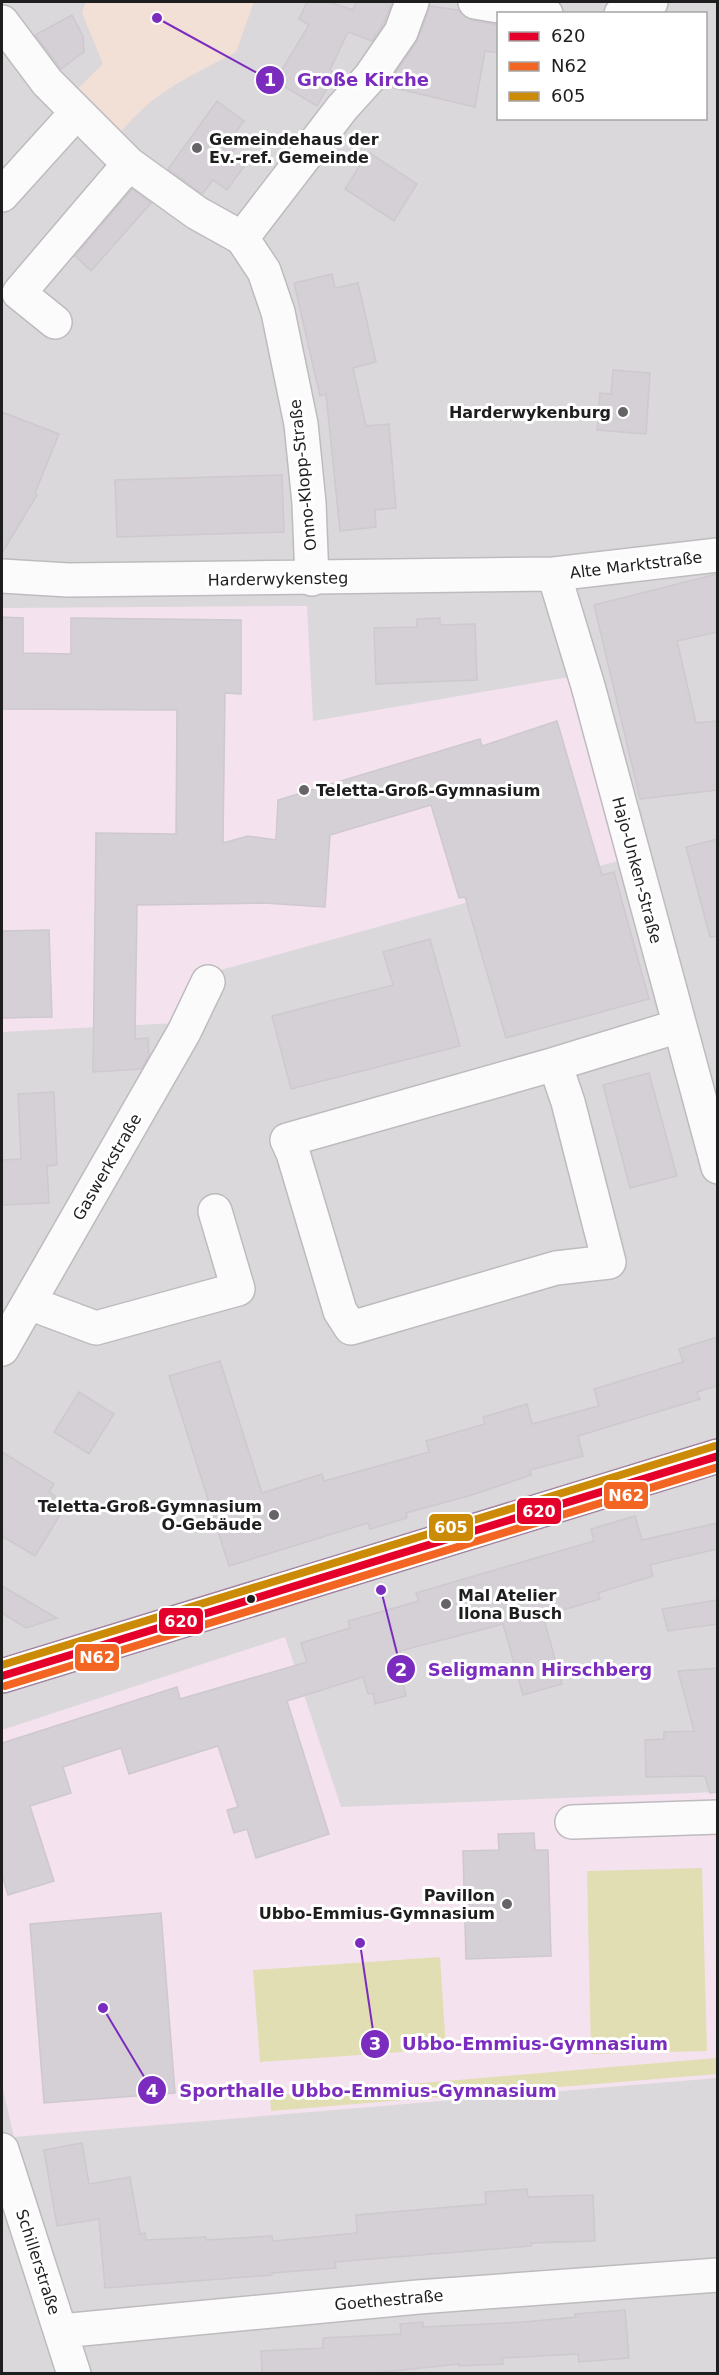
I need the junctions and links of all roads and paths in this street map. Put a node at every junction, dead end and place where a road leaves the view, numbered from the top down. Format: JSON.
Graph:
{"nodes":[{"id":1,"x":412,"y":2,"type":"edge"},
{"id":2,"x":475,"y":2,"type":"edge"},
{"id":3,"x":651,"y":2,"type":"edge"},
{"id":4,"x":534,"y":12,"type":"edge"},
{"id":5,"x":626,"y":12,"type":"edge"},
{"id":6,"x":2,"y":22,"type":"edge"},
{"id":7,"x":77,"y":112,"type":"junction"},
{"id":8,"x":129,"y":164,"type":"junction"},
{"id":9,"x":2,"y":195,"type":"edge"},
{"id":10,"x":242,"y":238,"type":"junction"},
{"id":11,"x":55,"y":322,"type":"dead end"},
{"id":12,"x":717,"y":555,"type":"edge"},
{"id":13,"x":554,"y":574,"type":"junction"},
{"id":14,"x":2,"y":576,"type":"edge"},
{"id":15,"x":312,"y":579,"type":"junction"},
{"id":16,"x":208,"y":982,"type":"dead end"},
{"id":17,"x":679,"y":1026,"type":"junction"},
{"id":18,"x":555,"y":1064,"type":"junction"},
{"id":19,"x":717,"y":1167,"type":"edge"},
{"id":20,"x":215,"y":1211,"type":"dead end"},
{"id":21,"x":29,"y":1303,"type":"junction"},
{"id":22,"x":2,"y":1349,"type":"edge"},
{"id":23,"x":717,"y":1456,"type":"edge"},
{"id":24,"x":2,"y":1676,"type":"edge"},
{"id":25,"x":717,"y":1818,"type":"edge"},
{"id":26,"x":572,"y":1822,"type":"dead end"},
{"id":27,"x":2,"y":2150,"type":"edge"},
{"id":28,"x":717,"y":2275,"type":"edge"},
{"id":29,"x":61,"y":2331,"type":"junction"},
{"id":30,"x":74,"y":2373,"type":"edge"}],
"edges":[{"from":1,"to":10,"type":"street"},
{"from":2,"to":4,"type":"street"},
{"from":3,"to":5,"type":"street"},
{"from":6,"to":7,"type":"street"},
{"from":7,"to":8,"type":"street"},
{"from":7,"to":9,"type":"street"},
{"from":8,"to":10,"type":"street"},
{"from":8,"to":11,"type":"street"},
{"from":10,"to":15,"type":"street","name":"Onno-Klopp-Straße"},
{"from":12,"to":13,"type":"street","name":"Alte Marktstraße"},
{"from":13,"to":15,"type":"street","name":"Harderwykensteg"},
{"from":13,"to":17,"type":"street","name":"Hajo-Unken-Straße"},
{"from":14,"to":15,"type":"street","name":"Harderwykensteg"},
{"from":16,"to":21,"type":"street","name":"Gaswerkstraße"},
{"from":17,"to":18,"type":"street"},
{"from":17,"to":19,"type":"street","name":"Hajo-Unken-Straße"},
{"from":18,"to":18,"type":"street"},
{"from":20,"to":21,"type":"street"},
{"from":21,"to":22,"type":"street","name":"Gaswerkstraße"},
{"from":23,"to":24,"type":"main road"},
{"from":25,"to":26,"type":"street"},
{"from":27,"to":29,"type":"street","name":"Schillerstraße"},
{"from":28,"to":29,"type":"street","name":"Goethestraße"},
{"from":29,"to":30,"type":"street","name":"Schillerstraße"}]}
